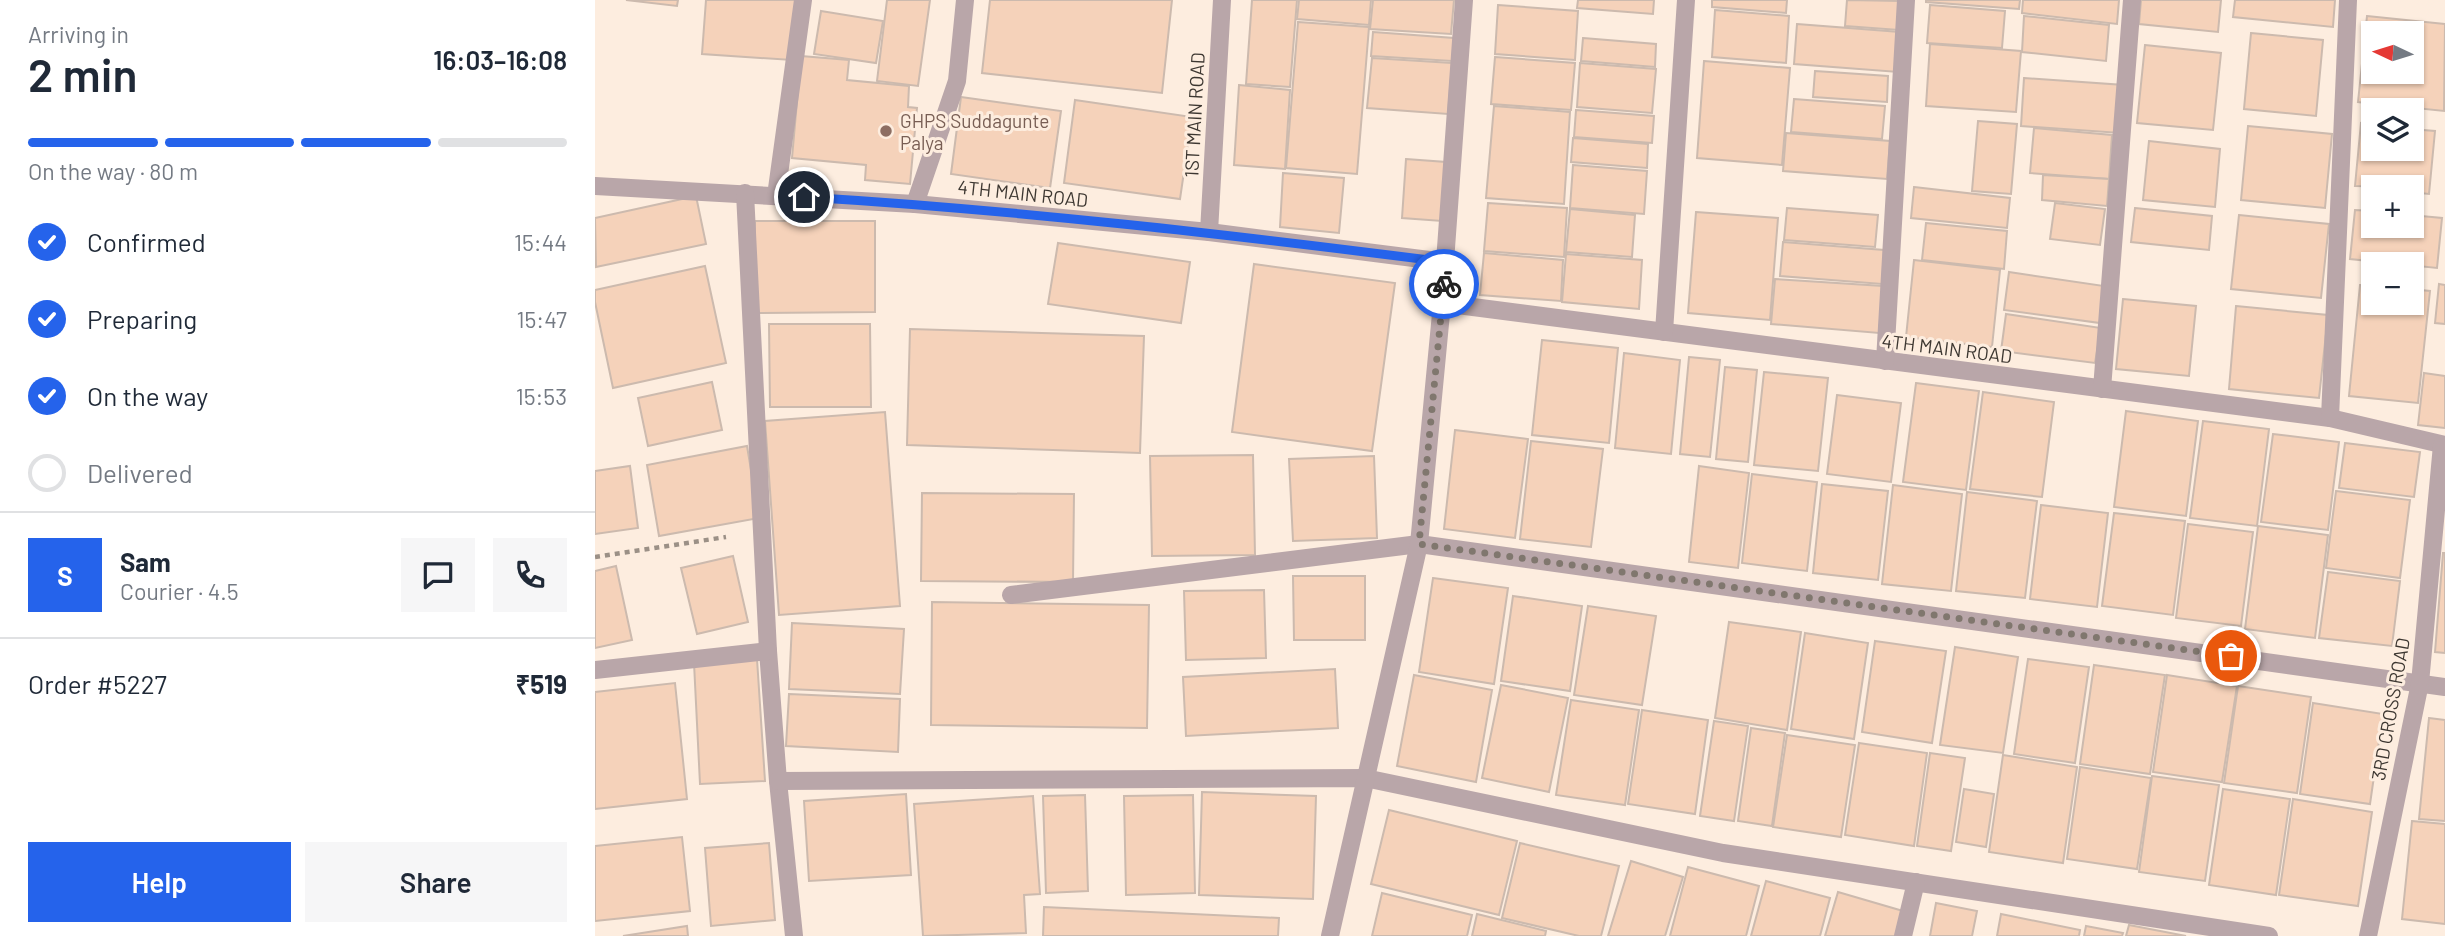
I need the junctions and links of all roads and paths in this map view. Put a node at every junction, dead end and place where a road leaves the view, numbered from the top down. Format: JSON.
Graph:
{"nodes":[{"id":1,"x":803,"y":0,"type":"edge"},
{"id":2,"x":965,"y":0,"type":"edge"},
{"id":3,"x":1222,"y":0,"type":"edge"},
{"id":4,"x":1464,"y":0,"type":"edge"},
{"id":5,"x":1686,"y":0,"type":"edge"},
{"id":6,"x":1906,"y":0,"type":"edge"},
{"id":7,"x":2132,"y":0,"type":"edge"},
{"id":8,"x":2348,"y":0,"type":"edge"},
{"id":9,"x":595,"y":186,"type":"edge"},
{"id":10,"x":744,"y":193,"type":"junction"},
{"id":11,"x":776,"y":196,"type":"junction"},
{"id":12,"x":915,"y":204,"type":"junction"},
{"id":13,"x":1209,"y":232,"type":"junction"},
{"id":14,"x":1445,"y":262,"type":"junction"},
{"id":15,"x":1442,"y":303,"type":"junction"},
{"id":16,"x":1664,"y":332,"type":"junction"},
{"id":17,"x":1885,"y":361,"type":"junction"},
{"id":18,"x":2102,"y":389,"type":"junction"},
{"id":19,"x":2330,"y":418,"type":"junction"},
{"id":20,"x":2444,"y":445,"type":"edge"},
{"id":21,"x":762,"y":532,"type":"junction"},
{"id":22,"x":1419,"y":544,"type":"junction"},
{"id":23,"x":595,"y":557,"type":"edge"},
{"id":24,"x":1011,"y":595,"type":"dead end"},
{"id":25,"x":768,"y":651,"type":"junction"},
{"id":26,"x":595,"y":670,"type":"edge"},
{"id":27,"x":2420,"y":683,"type":"junction"},
{"id":28,"x":2445,"y":687,"type":"edge"},
{"id":29,"x":1365,"y":778,"type":"junction"},
{"id":30,"x":778,"y":781,"type":"junction"},
{"id":31,"x":1916,"y":882,"type":"junction"},
{"id":32,"x":794,"y":936,"type":"edge"},
{"id":33,"x":1330,"y":936,"type":"edge"},
{"id":34,"x":1903,"y":936,"type":"edge"},
{"id":35,"x":2269,"y":936,"type":"edge"},
{"id":36,"x":2368,"y":936,"type":"edge"}],
"edges":[{"from":1,"to":11,"type":"street"},
{"from":2,"to":12,"type":"street"},
{"from":3,"to":13,"type":"street","name":"1ST MAIN ROAD"},
{"from":4,"to":14,"type":"street"},
{"from":5,"to":16,"type":"street"},
{"from":6,"to":17,"type":"street"},
{"from":7,"to":18,"type":"street"},
{"from":8,"to":19,"type":"street"},
{"from":9,"to":10,"type":"street","name":"4TH MAIN ROAD"},
{"from":10,"to":11,"type":"street","name":"4TH MAIN ROAD"},
{"from":10,"to":21,"type":"street"},
{"from":11,"to":12,"type":"street","name":"4TH MAIN ROAD"},
{"from":12,"to":13,"type":"street","name":"4TH MAIN ROAD"},
{"from":13,"to":14,"type":"street","name":"4TH MAIN ROAD"},
{"from":14,"to":15,"type":"street"},
{"from":15,"to":16,"type":"street","name":"4TH MAIN ROAD"},
{"from":15,"to":22,"type":"street"},
{"from":16,"to":17,"type":"street","name":"4TH MAIN ROAD"},
{"from":17,"to":18,"type":"street","name":"4TH MAIN ROAD"},
{"from":18,"to":19,"type":"street","name":"4TH MAIN ROAD"},
{"from":19,"to":20,"type":"street","name":"4TH MAIN ROAD"},
{"from":20,"to":27,"type":"street","name":"3RD CROSS ROAD"},
{"from":21,"to":23,"type":"path"},
{"from":21,"to":25,"type":"street"},
{"from":22,"to":24,"type":"street"},
{"from":22,"to":27,"type":"street"},
{"from":22,"to":29,"type":"street"},
{"from":25,"to":26,"type":"street"},
{"from":25,"to":30,"type":"street"},
{"from":27,"to":28,"type":"street"},
{"from":27,"to":36,"type":"street","name":"3RD CROSS ROAD"},
{"from":29,"to":30,"type":"street"},
{"from":29,"to":31,"type":"street"},
{"from":29,"to":33,"type":"street"},
{"from":30,"to":32,"type":"street"},
{"from":31,"to":34,"type":"street"},
{"from":31,"to":35,"type":"street"}]}
